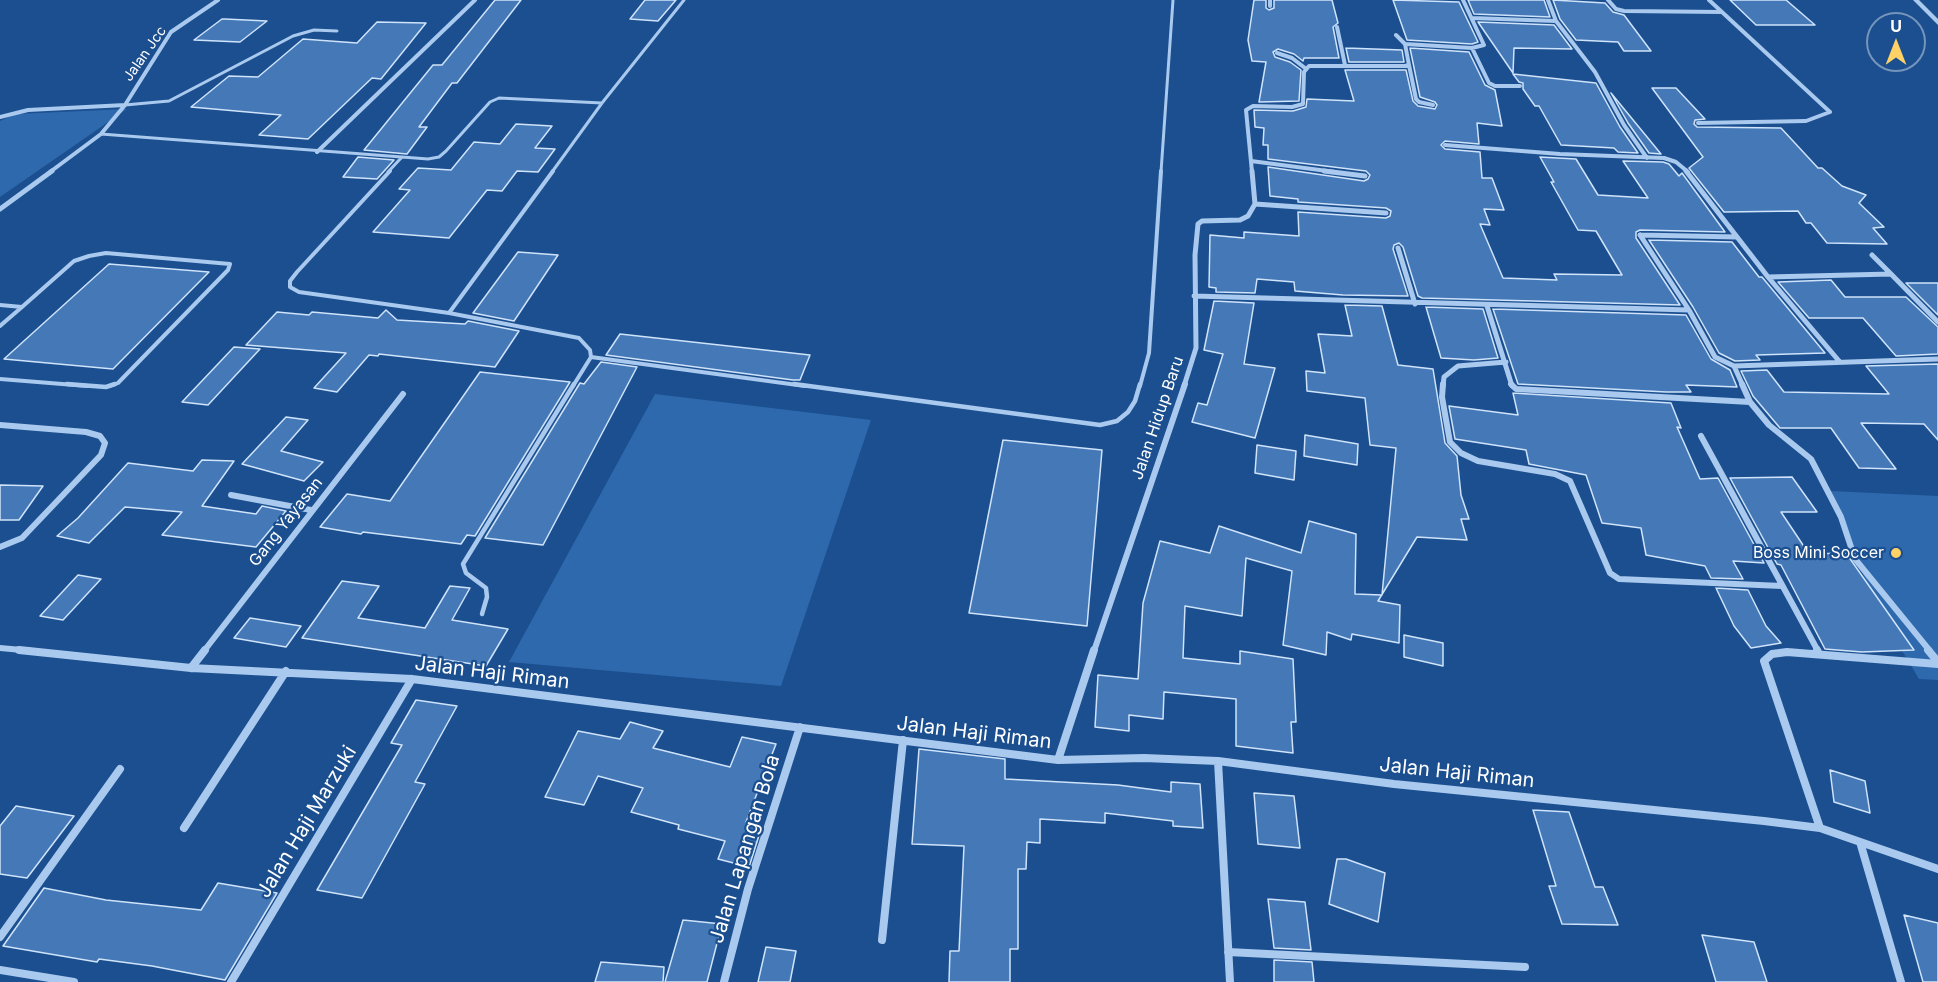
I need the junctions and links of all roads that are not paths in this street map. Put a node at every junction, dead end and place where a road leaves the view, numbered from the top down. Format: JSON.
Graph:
{"nodes":[{"id":1,"x":218,"y":0,"type":"edge"},
{"id":2,"x":476,"y":0,"type":"edge"},
{"id":3,"x":684,"y":0,"type":"edge"},
{"id":4,"x":1173,"y":0,"type":"edge"},
{"id":5,"x":1270,"y":0,"type":"edge"},
{"id":6,"x":1463,"y":0,"type":"edge"},
{"id":7,"x":1548,"y":0,"type":"edge"},
{"id":8,"x":1608,"y":0,"type":"edge"},
{"id":9,"x":1709,"y":0,"type":"edge"},
{"id":10,"x":1916,"y":0,"type":"edge"},
{"id":11,"x":1270,"y":6,"type":"dead end"},
{"id":12,"x":1722,"y":12,"type":"junction"},
{"id":13,"x":1472,"y":18,"type":"junction"},
{"id":14,"x":1556,"y":21,"type":"junction"},
{"id":15,"x":1938,"y":23,"type":"edge"},
{"id":16,"x":1337,"y":27,"type":"dead end"},
{"id":17,"x":337,"y":31,"type":"dead end"},
{"id":18,"x":1396,"y":35,"type":"dead end"},
{"id":19,"x":1405,"y":44,"type":"junction"},
{"id":20,"x":1472,"y":48,"type":"junction"},
{"id":21,"x":1277,"y":53,"type":"dead end"},
{"id":22,"x":1345,"y":65,"type":"junction"},
{"id":23,"x":1409,"y":65,"type":"junction"},
{"id":24,"x":1305,"y":68,"type":"junction"},
{"id":25,"x":1520,"y":86,"type":"dead end"},
{"id":26,"x":602,"y":103,"type":"junction"},
{"id":27,"x":125,"y":105,"type":"junction"},
{"id":28,"x":1433,"y":105,"type":"dead end"},
{"id":29,"x":0,"y":117,"type":"edge"},
{"id":30,"x":1698,"y":123,"type":"dead end"},
{"id":31,"x":101,"y":134,"type":"junction"},
{"id":32,"x":1445,"y":145,"type":"dead end"},
{"id":33,"x":317,"y":152,"type":"junction"},
{"id":34,"x":402,"y":158,"type":"junction"},
{"id":35,"x":1647,"y":158,"type":"junction"},
{"id":36,"x":1251,"y":161,"type":"junction"},
{"id":37,"x":1365,"y":176,"type":"dead end"},
{"id":38,"x":1256,"y":204,"type":"junction"},
{"id":39,"x":0,"y":209,"type":"edge"},
{"id":40,"x":1386,"y":213,"type":"dead end"},
{"id":41,"x":1737,"y":237,"type":"junction"},
{"id":42,"x":1398,"y":248,"type":"dead end"},
{"id":43,"x":1872,"y":255,"type":"dead end"},
{"id":44,"x":1891,"y":274,"type":"junction"},
{"id":45,"x":1768,"y":277,"type":"junction"},
{"id":46,"x":1194,"y":296,"type":"junction"},
{"id":47,"x":0,"y":304,"type":"edge"},
{"id":48,"x":1415,"y":304,"type":"junction"},
{"id":49,"x":22,"y":306,"type":"junction"},
{"id":50,"x":1487,"y":306,"type":"junction"},
{"id":51,"x":1689,"y":310,"type":"junction"},
{"id":52,"x":449,"y":313,"type":"junction"},
{"id":53,"x":1938,"y":322,"type":"edge"},
{"id":54,"x":0,"y":326,"type":"edge"},
{"id":55,"x":591,"y":357,"type":"junction"},
{"id":56,"x":1938,"y":359,"type":"edge"},
{"id":57,"x":1839,"y":361,"type":"junction"},
{"id":58,"x":1506,"y":362,"type":"junction"},
{"id":59,"x":1734,"y":366,"type":"junction"},
{"id":60,"x":0,"y":379,"type":"edge"},
{"id":61,"x":403,"y":394,"type":"dead end"},
{"id":62,"x":1750,"y":402,"type":"junction"},
{"id":63,"x":0,"y":425,"type":"edge"},
{"id":64,"x":1701,"y":436,"type":"dead end"},
{"id":65,"x":231,"y":495,"type":"dead end"},
{"id":66,"x":311,"y":510,"type":"junction"},
{"id":67,"x":0,"y":548,"type":"edge"},
{"id":68,"x":1782,"y":586,"type":"junction"},
{"id":69,"x":482,"y":614,"type":"dead end"},
{"id":70,"x":0,"y":648,"type":"edge"},
{"id":71,"x":1819,"y":654,"type":"junction"},
{"id":72,"x":1938,"y":663,"type":"edge"},
{"id":73,"x":191,"y":668,"type":"junction"},
{"id":74,"x":286,"y":671,"type":"junction"},
{"id":75,"x":412,"y":679,"type":"junction"},
{"id":76,"x":800,"y":727,"type":"junction"},
{"id":77,"x":903,"y":740,"type":"junction"},
{"id":78,"x":1058,"y":760,"type":"junction"},
{"id":79,"x":1218,"y":761,"type":"junction"},
{"id":80,"x":120,"y":769,"type":"dead end"},
{"id":81,"x":184,"y":828,"type":"dead end"},
{"id":82,"x":1820,"y":828,"type":"junction"},
{"id":83,"x":1860,"y":842,"type":"junction"},
{"id":84,"x":1938,"y":869,"type":"edge"},
{"id":85,"x":0,"y":937,"type":"edge"},
{"id":86,"x":882,"y":940,"type":"dead end"},
{"id":87,"x":1228,"y":952,"type":"junction"},
{"id":88,"x":1525,"y":967,"type":"dead end"},
{"id":89,"x":0,"y":970,"type":"edge"},
{"id":90,"x":74,"y":982,"type":"edge"},
{"id":91,"x":231,"y":982,"type":"edge"},
{"id":92,"x":724,"y":982,"type":"edge"},
{"id":93,"x":1230,"y":982,"type":"edge"},
{"id":94,"x":1901,"y":982,"type":"edge"}],
"edges":[{"from":1,"to":27,"type":"street","name":"Jalan Jcc"},
{"from":2,"to":33,"type":"street"},
{"from":3,"to":26,"type":"lane"},
{"from":4,"to":55,"type":"lane"},
{"from":5,"to":11,"type":"street"},
{"from":6,"to":13,"type":"street"},
{"from":7,"to":14,"type":"street"},
{"from":8,"to":12,"type":"street"},
{"from":9,"to":12,"type":"street"},
{"from":10,"to":15,"type":"street"},
{"from":12,"to":30,"type":"street"},
{"from":13,"to":14,"type":"street"},
{"from":13,"to":20,"type":"street"},
{"from":14,"to":35,"type":"street"},
{"from":16,"to":22,"type":"street"},
{"from":17,"to":27,"type":"lane"},
{"from":18,"to":19,"type":"street"},
{"from":19,"to":20,"type":"street"},
{"from":19,"to":23,"type":"street"},
{"from":20,"to":25,"type":"street"},
{"from":21,"to":24,"type":"street"},
{"from":22,"to":23,"type":"street"},
{"from":22,"to":24,"type":"street"},
{"from":23,"to":28,"type":"street"},
{"from":24,"to":36,"type":"street"},
{"from":26,"to":34,"type":"lane"},
{"from":26,"to":52,"type":"lane"},
{"from":27,"to":29,"type":"street"},
{"from":27,"to":31,"type":"street"},
{"from":31,"to":33,"type":"lane"},
{"from":31,"to":39,"type":"street"},
{"from":32,"to":35,"type":"street"},
{"from":33,"to":34,"type":"lane"},
{"from":34,"to":52,"type":"lane"},
{"from":35,"to":41,"type":"street"},
{"from":36,"to":37,"type":"street"},
{"from":36,"to":38,"type":"street"},
{"from":38,"to":40,"type":"street"},
{"from":38,"to":46,"type":"street","name":"Jalan Hidup Baru"},
{"from":41,"to":45,"type":"street"},
{"from":41,"to":51,"type":"street"},
{"from":42,"to":48,"type":"street"},
{"from":43,"to":44,"type":"street"},
{"from":44,"to":45,"type":"street"},
{"from":44,"to":53,"type":"street"},
{"from":45,"to":57,"type":"street"},
{"from":46,"to":48,"type":"street"},
{"from":46,"to":78,"type":"street","name":"Jalan Hidup Baru"},
{"from":47,"to":49,"type":"lane"},
{"from":48,"to":50,"type":"street"},
{"from":49,"to":54,"type":"lane"},
{"from":49,"to":60,"type":"lane"},
{"from":50,"to":51,"type":"street"},
{"from":50,"to":58,"type":"street"},
{"from":51,"to":59,"type":"street"},
{"from":52,"to":55,"type":"lane"},
{"from":55,"to":69,"type":"lane"},
{"from":56,"to":57,"type":"street"},
{"from":57,"to":59,"type":"street"},
{"from":58,"to":62,"type":"street"},
{"from":58,"to":68,"type":"street"},
{"from":59,"to":62,"type":"street"},
{"from":61,"to":66,"type":"street","name":"Gang Yayasan"},
{"from":62,"to":72,"type":"street"},
{"from":63,"to":67,"type":"street"},
{"from":64,"to":68,"type":"street"},
{"from":65,"to":66,"type":"street"},
{"from":66,"to":73,"type":"street","name":"Gang Yayasan"},
{"from":68,"to":71,"type":"street"},
{"from":70,"to":73,"type":"street","name":"Jalan Haji Riman"},
{"from":71,"to":72,"type":"street"},
{"from":71,"to":82,"type":"street"},
{"from":73,"to":74,"type":"street","name":"Jalan Haji Riman"},
{"from":74,"to":75,"type":"street","name":"Jalan Haji Riman"},
{"from":74,"to":81,"type":"street"},
{"from":75,"to":76,"type":"street","name":"Jalan Haji Riman"},
{"from":75,"to":91,"type":"street","name":"Jalan Haji Marzuki"},
{"from":76,"to":77,"type":"street","name":"Jalan Haji Riman"},
{"from":76,"to":92,"type":"street","name":"Jalan Lapangan Bola"},
{"from":77,"to":78,"type":"street","name":"Jalan Haji Riman"},
{"from":77,"to":86,"type":"street"},
{"from":78,"to":79,"type":"street","name":"Jalan Haji Riman"},
{"from":79,"to":82,"type":"street","name":"Jalan Haji Riman"},
{"from":79,"to":87,"type":"street"},
{"from":80,"to":85,"type":"street"},
{"from":82,"to":83,"type":"street","name":"Jalan Haji Riman"},
{"from":83,"to":84,"type":"street","name":"Jalan Haji Riman"},
{"from":83,"to":94,"type":"street"},
{"from":87,"to":88,"type":"street"},
{"from":87,"to":93,"type":"street"},
{"from":89,"to":90,"type":"street"}]}
